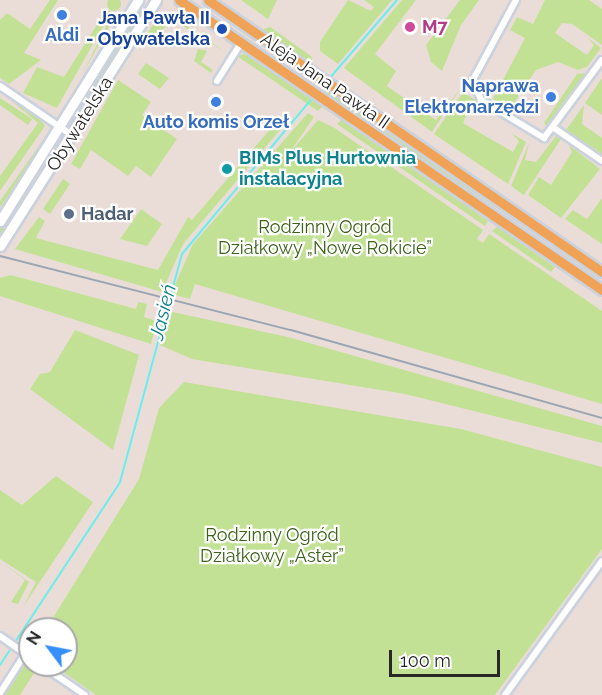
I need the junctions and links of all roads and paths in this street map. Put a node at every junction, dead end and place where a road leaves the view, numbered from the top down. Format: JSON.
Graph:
{"nodes":[{"id":1,"x":138,"y":0,"type":"edge"},
{"id":2,"x":156,"y":0,"type":"edge"},
{"id":3,"x":178,"y":0,"type":"edge"},
{"id":4,"x":208,"y":0,"type":"edge"},
{"id":5,"x":516,"y":0,"type":"edge"},
{"id":6,"x":241,"y":43,"type":"junction"},
{"id":7,"x":602,"y":60,"type":"edge"},
{"id":8,"x":217,"y":81,"type":"dead end"},
{"id":9,"x":0,"y":86,"type":"edge"},
{"id":10,"x":377,"y":118,"type":"junction"},
{"id":11,"x":62,"y":128,"type":"junction"},
{"id":12,"x":554,"y":128,"type":"junction"},
{"id":13,"x":369,"y":130,"type":"junction"},
{"id":14,"x":73,"y":136,"type":"junction"},
{"id":15,"x":602,"y":161,"type":"edge"},
{"id":16,"x":0,"y":221,"type":"edge"},
{"id":17,"x":0,"y":246,"type":"edge"},
{"id":18,"x":602,"y":272,"type":"edge"},
{"id":19,"x":602,"y":290,"type":"edge"},
{"id":20,"x":602,"y":561,"type":"edge"},
{"id":21,"x":3,"y":638,"type":"edge"},
{"id":22,"x":18,"y":648,"type":"edge"},
{"id":23,"x":18,"y":666,"type":"edge"},
{"id":24,"x":59,"y":677,"type":"edge"},
{"id":25,"x":0,"y":693,"type":"edge"},
{"id":26,"x":85,"y":695,"type":"edge"},
{"id":27,"x":505,"y":695,"type":"edge"}],
"edges":[{"from":1,"to":11,"type":"main road","name":"Obywatelska"},
{"from":2,"to":14,"type":"main road","name":"Obywatelska"},
{"from":3,"to":6,"type":"main road","name":"Aleja Jana Pawła II"},
{"from":4,"to":10,"type":"main road","name":"Aleja Jana Pawła II"},
{"from":5,"to":12,"type":"street"},
{"from":6,"to":8,"type":"street"},
{"from":6,"to":13,"type":"main road","name":"Aleja Jana Pawła II"},
{"from":7,"to":12,"type":"street"},
{"from":9,"to":11,"type":"street"},
{"from":10,"to":13,"type":"main road"},
{"from":10,"to":18,"type":"main road","name":"Aleja Jana Pawła II"},
{"from":11,"to":14,"type":"street"},
{"from":11,"to":16,"type":"main road","name":"Obywatelska"},
{"from":12,"to":15,"type":"street"},
{"from":13,"to":19,"type":"main road","name":"Aleja Jana Pawła II"},
{"from":14,"to":17,"type":"main road","name":"Obywatelska"},
{"from":20,"to":27,"type":"street"},
{"from":21,"to":22,"type":"street"},
{"from":23,"to":25,"type":"street"},
{"from":24,"to":26,"type":"street"}]}
